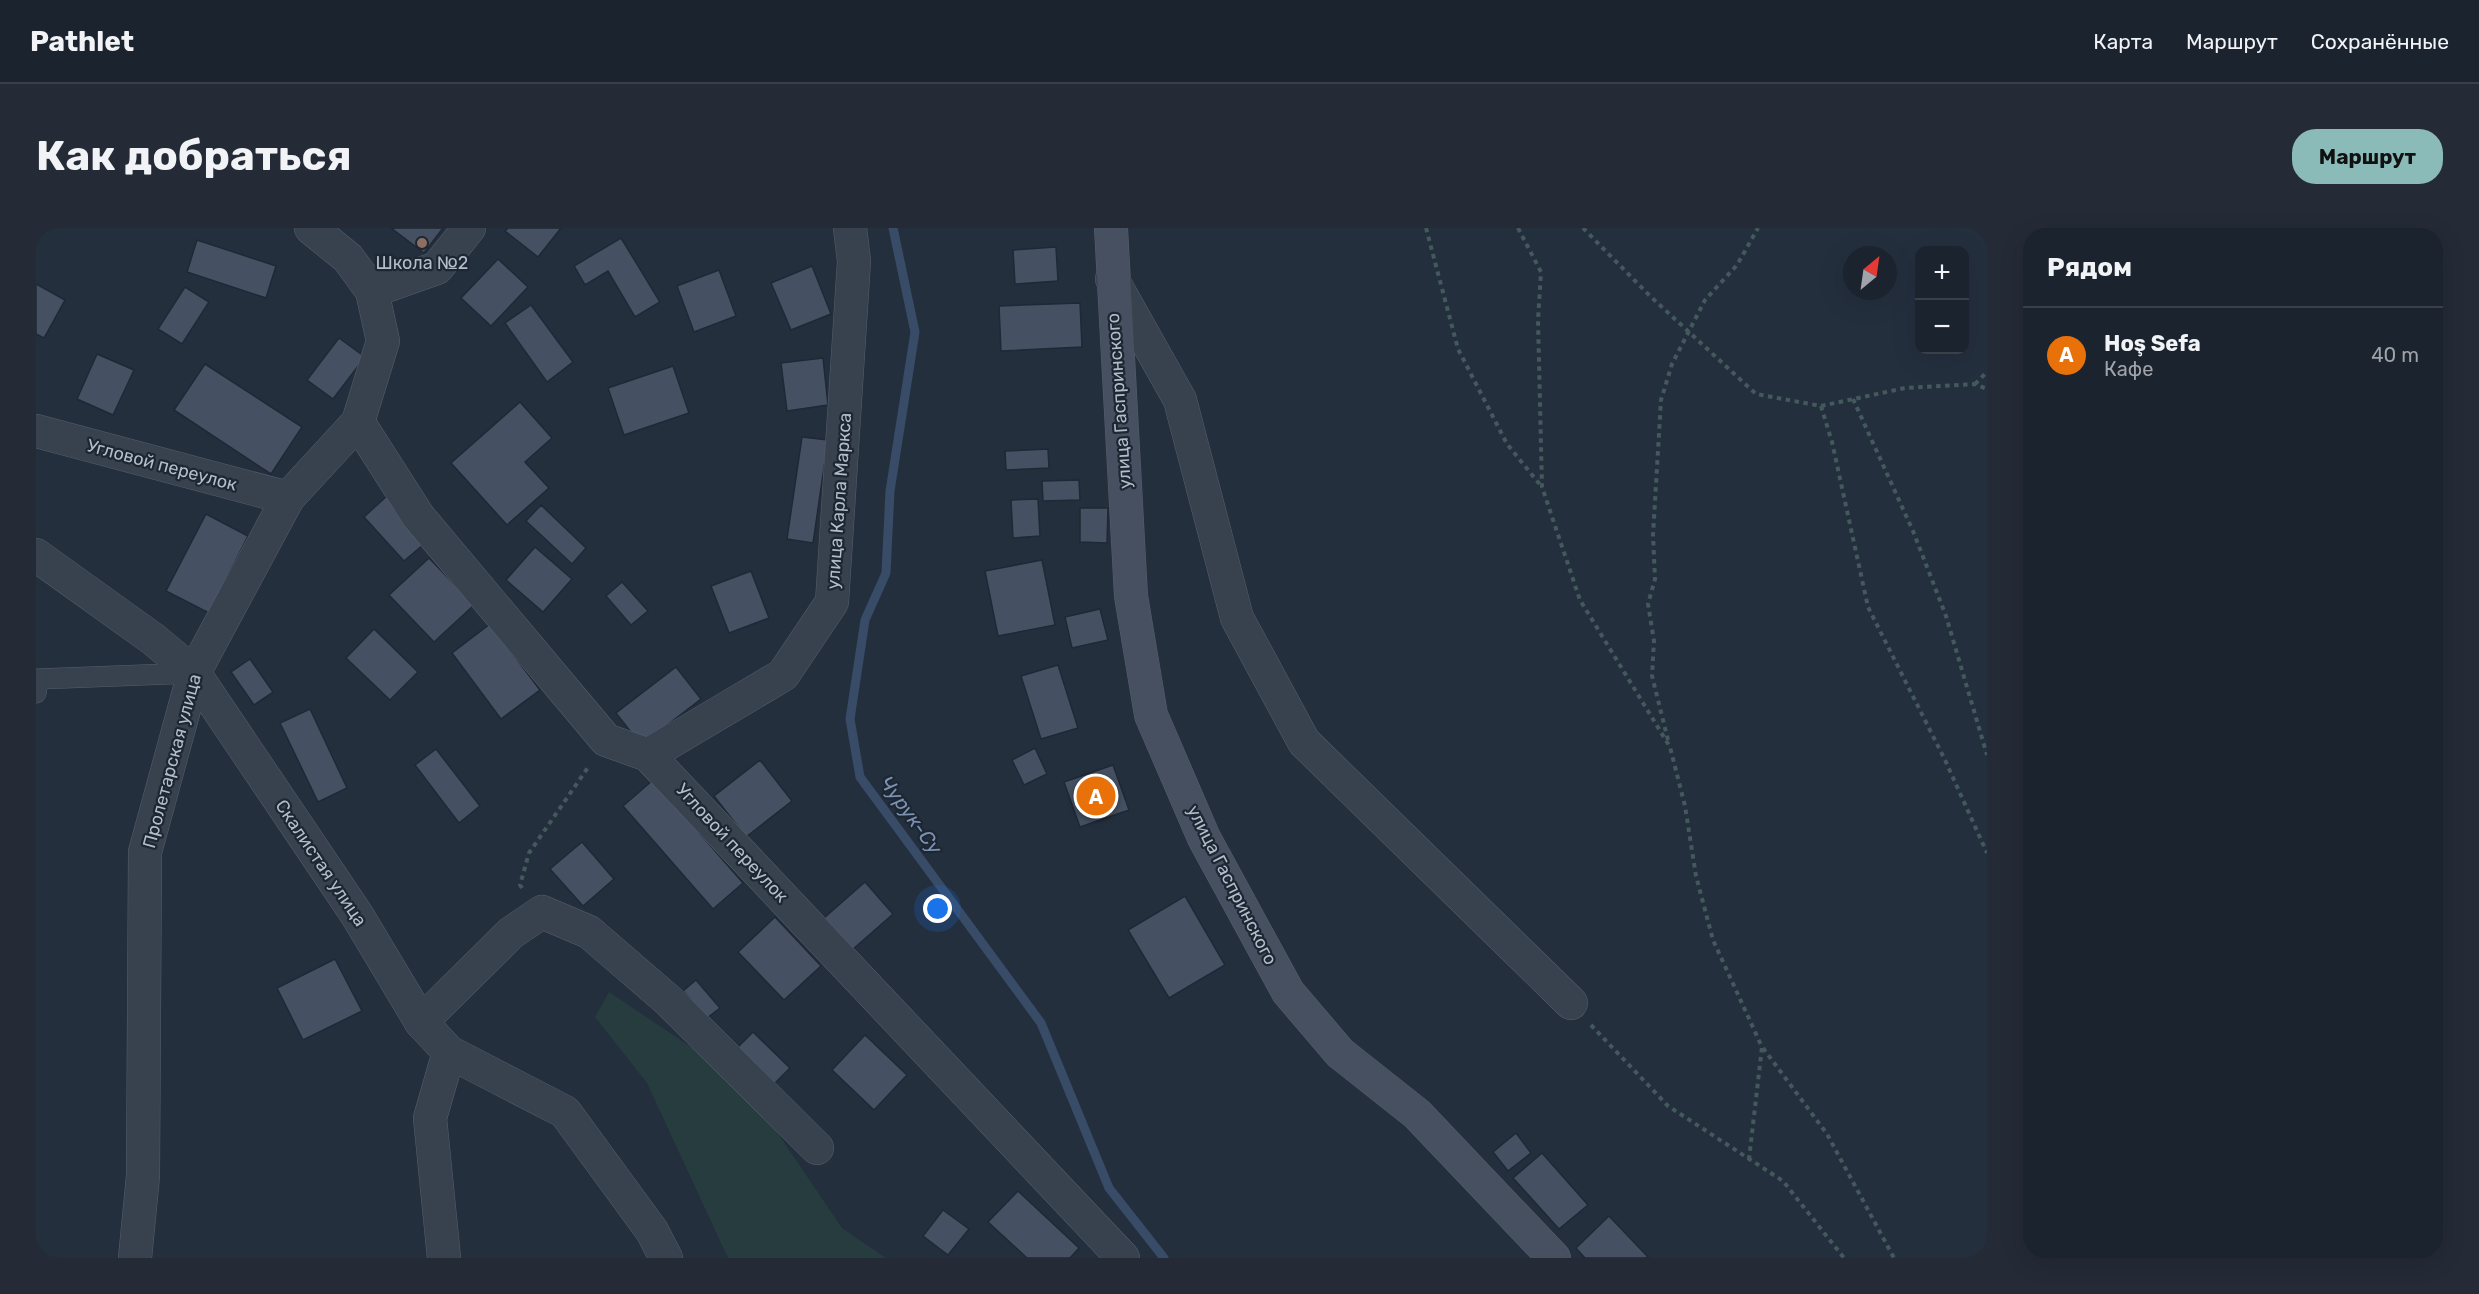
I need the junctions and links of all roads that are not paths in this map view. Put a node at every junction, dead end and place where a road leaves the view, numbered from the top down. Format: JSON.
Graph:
{"nodes":[{"id":1,"x":311,"y":228,"type":"edge"},
{"id":2,"x":469,"y":228,"type":"edge"},
{"id":3,"x":850,"y":228,"type":"edge"},
{"id":4,"x":1111,"y":228,"type":"edge"},
{"id":5,"x":1112,"y":279,"type":"junction"},
{"id":6,"x":372,"y":291,"type":"junction"},
{"id":7,"x":357,"y":422,"type":"junction"},
{"id":8,"x":36,"y":431,"type":"edge"},
{"id":9,"x":288,"y":498,"type":"junction"},
{"id":10,"x":36,"y":555,"type":"edge"},
{"id":11,"x":194,"y":673,"type":"junction"},
{"id":12,"x":37,"y":683,"type":"edge"},
{"id":13,"x":648,"y":755,"type":"junction"},
{"id":14,"x":1570,"y":1003,"type":"road end"},
{"id":15,"x":421,"y":1022,"type":"junction"},
{"id":16,"x":449,"y":1052,"type":"junction"},
{"id":17,"x":817,"y":1148,"type":"dead end"},
{"id":18,"x":135,"y":1258,"type":"edge"},
{"id":19,"x":444,"y":1258,"type":"edge"},
{"id":20,"x":666,"y":1258,"type":"edge"},
{"id":21,"x":1123,"y":1258,"type":"edge"},
{"id":22,"x":1554,"y":1258,"type":"edge"}],
"edges":[{"from":1,"to":6,"type":"street"},
{"from":2,"to":6,"type":"street"},
{"from":3,"to":13,"type":"street","name":"улица Карла Маркса"},
{"from":4,"to":5,"type":"main road","name":"улица Гаспринского"},
{"from":5,"to":14,"type":"street"},
{"from":5,"to":22,"type":"main road","name":"улица Гаспринского"},
{"from":6,"to":7,"type":"street"},
{"from":7,"to":9,"type":"street","name":"Пролетарская улица"},
{"from":7,"to":13,"type":"street","name":"Угловой переулок"},
{"from":8,"to":9,"type":"street","name":"Угловой переулок"},
{"from":9,"to":11,"type":"street","name":"Пролетарская улица"},
{"from":10,"to":11,"type":"street","name":"Скалистая улица"},
{"from":11,"to":12,"type":"lane"},
{"from":11,"to":15,"type":"street","name":"Скалистая улица"},
{"from":11,"to":18,"type":"street","name":"Пролетарская улица"},
{"from":13,"to":21,"type":"street","name":"Угловой переулок"},
{"from":15,"to":16,"type":"street","name":"Скалистая улица"},
{"from":15,"to":17,"type":"street"},
{"from":16,"to":19,"type":"street"},
{"from":16,"to":20,"type":"street","name":"Скалистая улица"}]}
